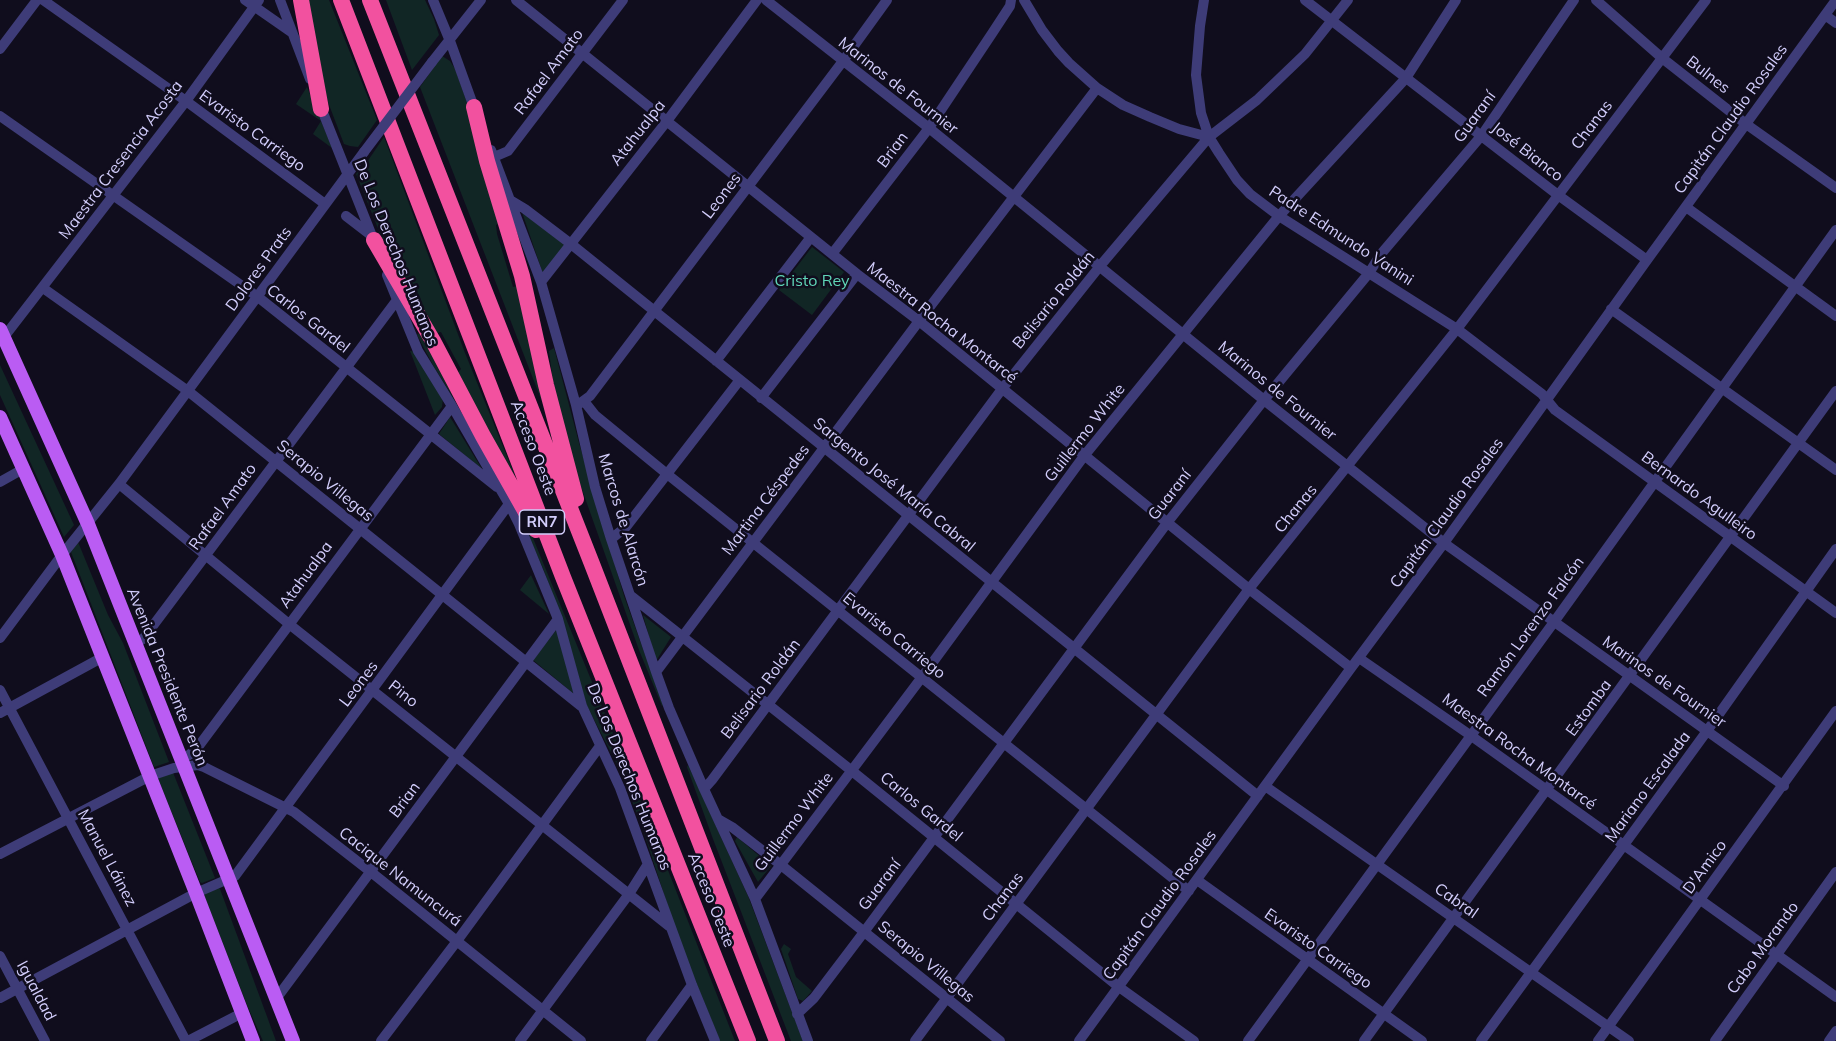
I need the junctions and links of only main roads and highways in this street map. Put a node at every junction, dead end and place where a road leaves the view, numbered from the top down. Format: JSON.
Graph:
{"nodes":[{"id":1,"x":301,"y":0,"type":"edge"},
{"id":2,"x":341,"y":0,"type":"edge"},
{"id":3,"x":370,"y":0,"type":"edge"},
{"id":4,"x":474,"y":107,"type":"road end"},
{"id":5,"x":321,"y":109,"type":"road end"},
{"id":6,"x":373,"y":238,"type":"road end"},
{"id":7,"x":2,"y":333,"type":"edge"},
{"id":8,"x":0,"y":417,"type":"edge"},
{"id":9,"x":592,"y":564,"type":"junction"},
{"id":10,"x":563,"y":577,"type":"junction"},
{"id":11,"x":253,"y":1041,"type":"edge"},
{"id":12,"x":293,"y":1041,"type":"edge"},
{"id":13,"x":748,"y":1041,"type":"edge"},
{"id":14,"x":777,"y":1041,"type":"edge"}],
"edges":[{"from":1,"to":5,"type":"highway"},
{"from":2,"to":10,"type":"highway","name":"Acceso Oeste","number":"RN7"},
{"from":3,"to":9,"type":"highway","name":"Acceso Oeste","number":"RN7"},
{"from":4,"to":9,"type":"highway"},
{"from":6,"to":10,"type":"highway"},
{"from":7,"to":12,"type":"main road","name":"Avenida Presidente Perón"},
{"from":8,"to":11,"type":"main road"},
{"from":9,"to":14,"type":"highway","name":"Acceso Oeste","number":"RN7"},
{"from":10,"to":13,"type":"highway","name":"Acceso Oeste","number":"RN7"}]}
